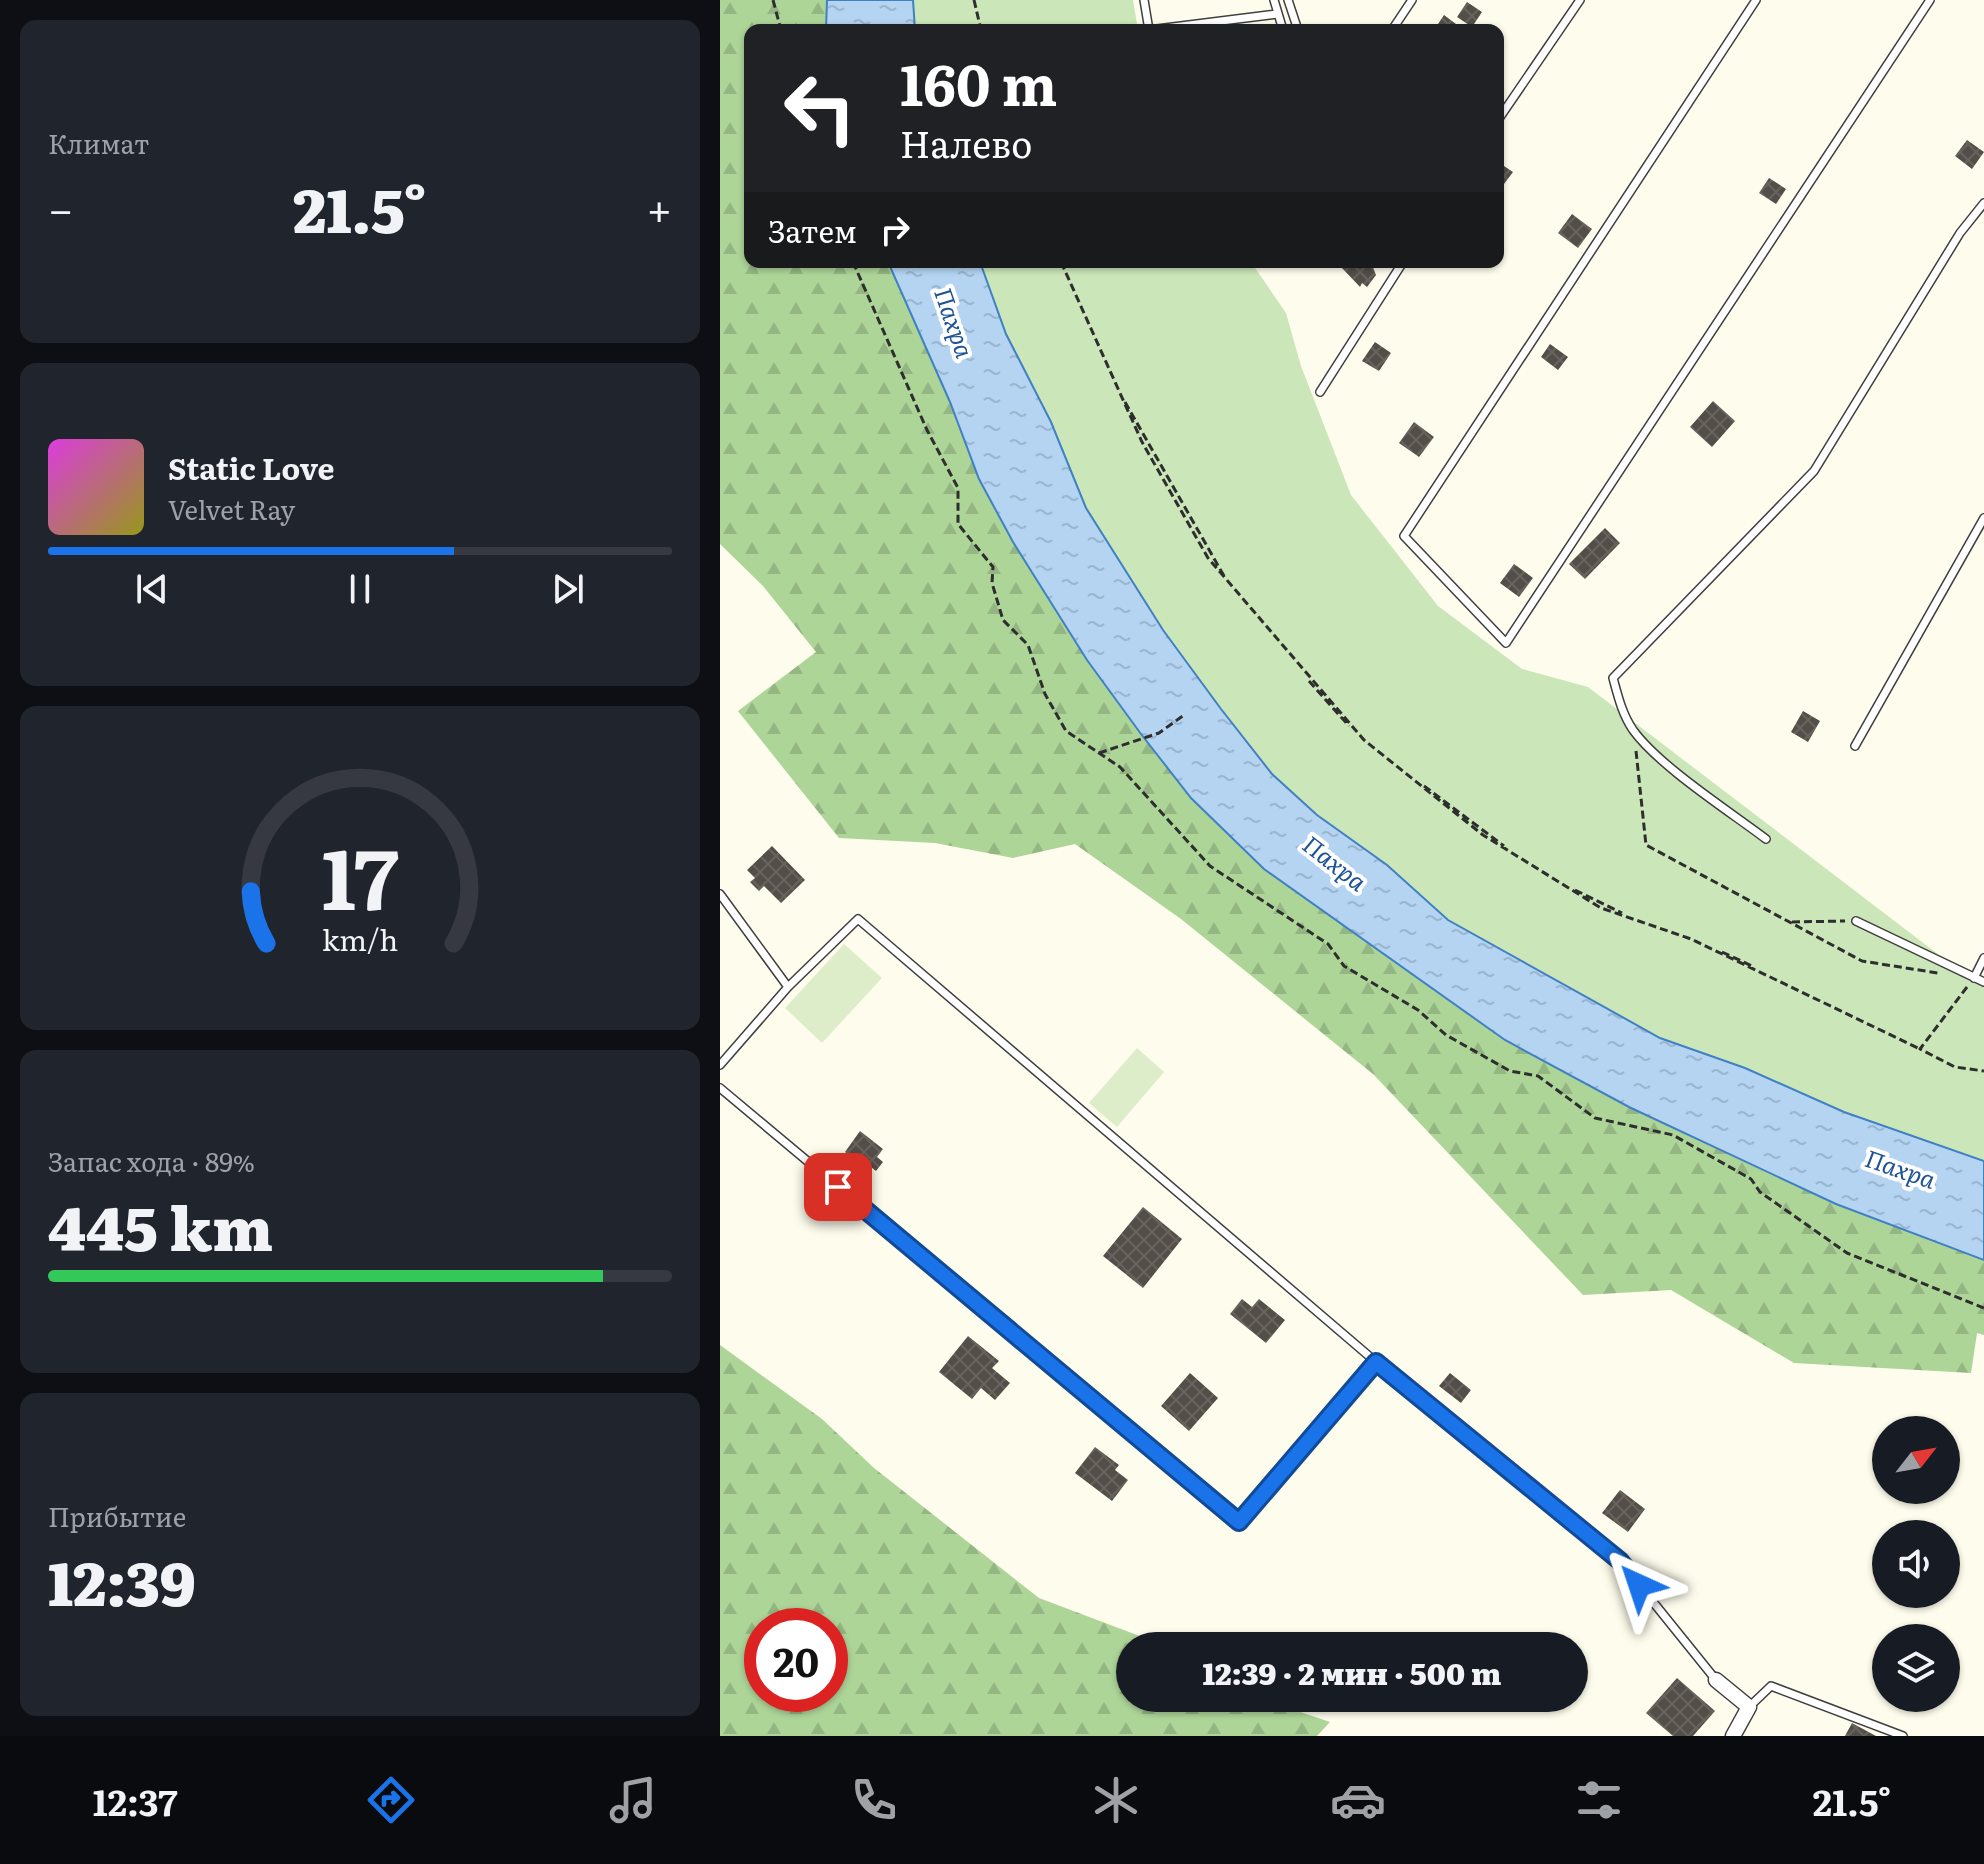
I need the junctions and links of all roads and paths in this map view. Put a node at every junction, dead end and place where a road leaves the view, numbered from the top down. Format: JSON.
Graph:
{"nodes":[{"id":1,"x":773,"y":0,"type":"edge"},
{"id":2,"x":974,"y":0,"type":"edge"},
{"id":3,"x":1144,"y":0,"type":"edge"},
{"id":4,"x":1274,"y":0,"type":"edge"},
{"id":5,"x":1288,"y":0,"type":"edge"},
{"id":6,"x":1412,"y":0,"type":"edge"},
{"id":7,"x":1580,"y":0,"type":"edge"},
{"id":8,"x":1756,"y":0,"type":"edge"},
{"id":9,"x":1930,"y":0,"type":"edge"},
{"id":10,"x":1277,"y":14,"type":"junction"},
{"id":11,"x":779,"y":24,"type":"edge"},
{"id":12,"x":980,"y":24,"type":"edge"},
{"id":13,"x":1148,"y":24,"type":"edge"},
{"id":14,"x":1197,"y":24,"type":"edge"},
{"id":15,"x":1281,"y":24,"type":"edge"},
{"id":16,"x":1296,"y":24,"type":"edge"},
{"id":17,"x":1396,"y":24,"type":"edge"},
{"id":18,"x":1504,"y":111,"type":"edge"},
{"id":19,"x":1984,"y":203,"type":"edge"},
{"id":20,"x":856,"y":268,"type":"edge"},
{"id":21,"x":1063,"y":268,"type":"edge"},
{"id":22,"x":1399,"y":268,"type":"edge"},
{"id":23,"x":1320,"y":392,"type":"dead end"},
{"id":24,"x":1984,"y":518,"type":"edge"},
{"id":25,"x":1184,"y":715,"type":"dead end"},
{"id":26,"x":1634,"y":731,"type":"junction"},
{"id":27,"x":1855,"y":746,"type":"dead end"},
{"id":28,"x":1099,"y":753,"type":"junction"},
{"id":29,"x":1766,"y":839,"type":"dead end"},
{"id":30,"x":720,"y":894,"type":"edge"},
{"id":31,"x":1856,"y":921,"type":"joint"},
{"id":32,"x":1791,"y":922,"type":"junction"},
{"id":33,"x":1984,"y":958,"type":"edge"},
{"id":34,"x":1946,"y":974,"type":"dead end"},
{"id":35,"x":1974,"y":978,"type":"junction"},
{"id":36,"x":1984,"y":982,"type":"edge"},
{"id":37,"x":788,"y":987,"type":"junction"},
{"id":38,"x":1920,"y":1049,"type":"junction"},
{"id":39,"x":720,"y":1065,"type":"edge"},
{"id":40,"x":1984,"y":1071,"type":"edge"},
{"id":41,"x":720,"y":1088,"type":"edge"},
{"id":42,"x":1984,"y":1308,"type":"edge"},
{"id":43,"x":1376,"y":1362,"type":"junction"},
{"id":44,"x":1716,"y":1680,"type":"joint"},
{"id":45,"x":1749,"y":1707,"type":"junction"},
{"id":46,"x":1733,"y":1736,"type":"edge"},
{"id":47,"x":1903,"y":1736,"type":"edge"}],
"edges":[{"from":1,"to":11,"type":"path"},
{"from":2,"to":12,"type":"path"},
{"from":3,"to":13,"type":"lane"},
{"from":4,"to":10,"type":"lane"},
{"from":5,"to":16,"type":"lane"},
{"from":6,"to":17,"type":"lane"},
{"from":7,"to":18,"type":"lane"},
{"from":8,"to":9,"type":"lane"},
{"from":10,"to":14,"type":"lane"},
{"from":10,"to":15,"type":"lane"},
{"from":19,"to":26,"type":"lane"},
{"from":20,"to":28,"type":"path"},
{"from":21,"to":38,"type":"path"},
{"from":22,"to":23,"type":"lane"},
{"from":24,"to":27,"type":"lane"},
{"from":25,"to":28,"type":"path"},
{"from":26,"to":29,"type":"lane"},
{"from":26,"to":32,"type":"path"},
{"from":28,"to":42,"type":"path"},
{"from":30,"to":37,"type":"lane"},
{"from":31,"to":32,"type":"path"},
{"from":31,"to":35,"type":"lane"},
{"from":32,"to":34,"type":"path"},
{"from":33,"to":35,"type":"lane"},
{"from":35,"to":36,"type":"lane"},
{"from":35,"to":38,"type":"path"},
{"from":37,"to":39,"type":"lane"},
{"from":37,"to":43,"type":"lane"},
{"from":38,"to":40,"type":"path"},
{"from":41,"to":43,"type":"lane"},
{"from":43,"to":44,"type":"lane"},
{"from":44,"to":45,"type":"street"},
{"from":45,"to":46,"type":"street"},
{"from":45,"to":47,"type":"lane"}]}
